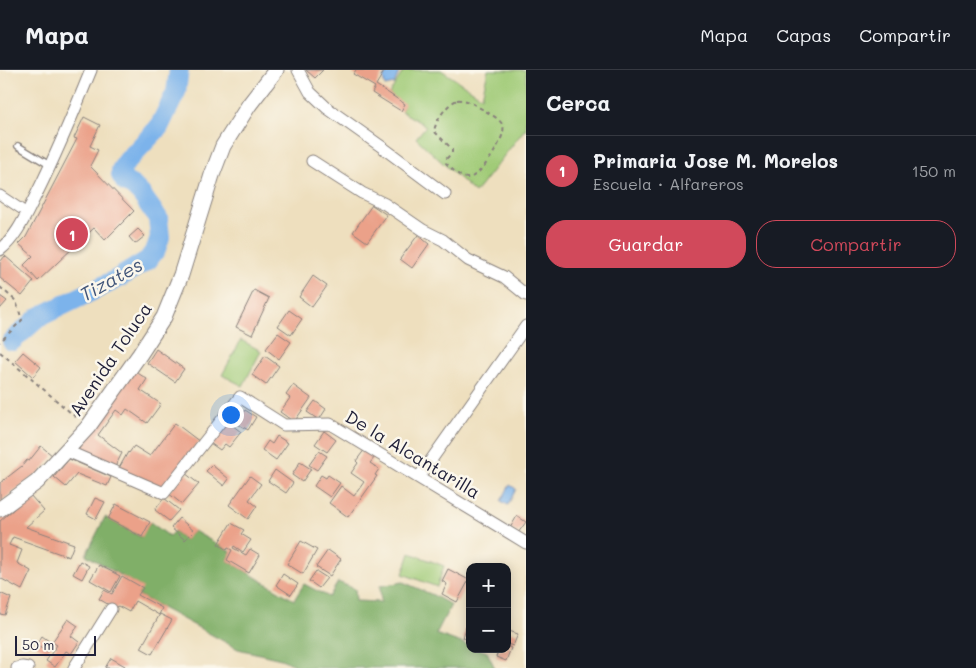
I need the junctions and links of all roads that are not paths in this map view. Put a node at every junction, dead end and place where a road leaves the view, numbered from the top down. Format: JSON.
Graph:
{"nodes":[{"id":1,"x":91,"y":70,"type":"edge"},
{"id":2,"x":276,"y":70,"type":"edge"},
{"id":3,"x":298,"y":70,"type":"edge"},
{"id":4,"x":18,"y":146,"type":"dead end"},
{"id":5,"x":312,"y":161,"type":"dead end"},
{"id":6,"x":51,"y":166,"type":"junction"},
{"id":7,"x":445,"y":194,"type":"dead end"},
{"id":8,"x":0,"y":195,"type":"edge"},
{"id":9,"x":27,"y":213,"type":"junction"},
{"id":10,"x":0,"y":250,"type":"edge"},
{"id":11,"x":526,"y":295,"type":"edge"},
{"id":12,"x":526,"y":326,"type":"edge"},
{"id":13,"x":67,"y":451,"type":"junction"},
{"id":14,"x":419,"y":477,"type":"junction"},
{"id":15,"x":0,"y":509,"type":"edge"},
{"id":16,"x":526,"y":543,"type":"edge"},
{"id":17,"x":111,"y":609,"type":"dead end"},
{"id":18,"x":17,"y":668,"type":"edge"},
{"id":19,"x":28,"y":668,"type":"edge"},
{"id":20,"x":74,"y":668,"type":"edge"}],
"edges":[{"from":1,"to":6,"type":"street"},
{"from":2,"to":13,"type":"street","name":"Avenida Toluca"},
{"from":3,"to":7,"type":"street"},
{"from":4,"to":6,"type":"lane"},
{"from":5,"to":11,"type":"street"},
{"from":6,"to":9,"type":"street"},
{"from":8,"to":9,"type":"street"},
{"from":9,"to":10,"type":"street"},
{"from":12,"to":14,"type":"street"},
{"from":13,"to":14,"type":"street","name":"De la Alcantarilla"},
{"from":13,"to":15,"type":"street","name":"Avenida Toluca"},
{"from":14,"to":16,"type":"street","name":"De la Alcantarilla"},
{"from":17,"to":20,"type":"street"},
{"from":18,"to":19,"type":"street"}]}
